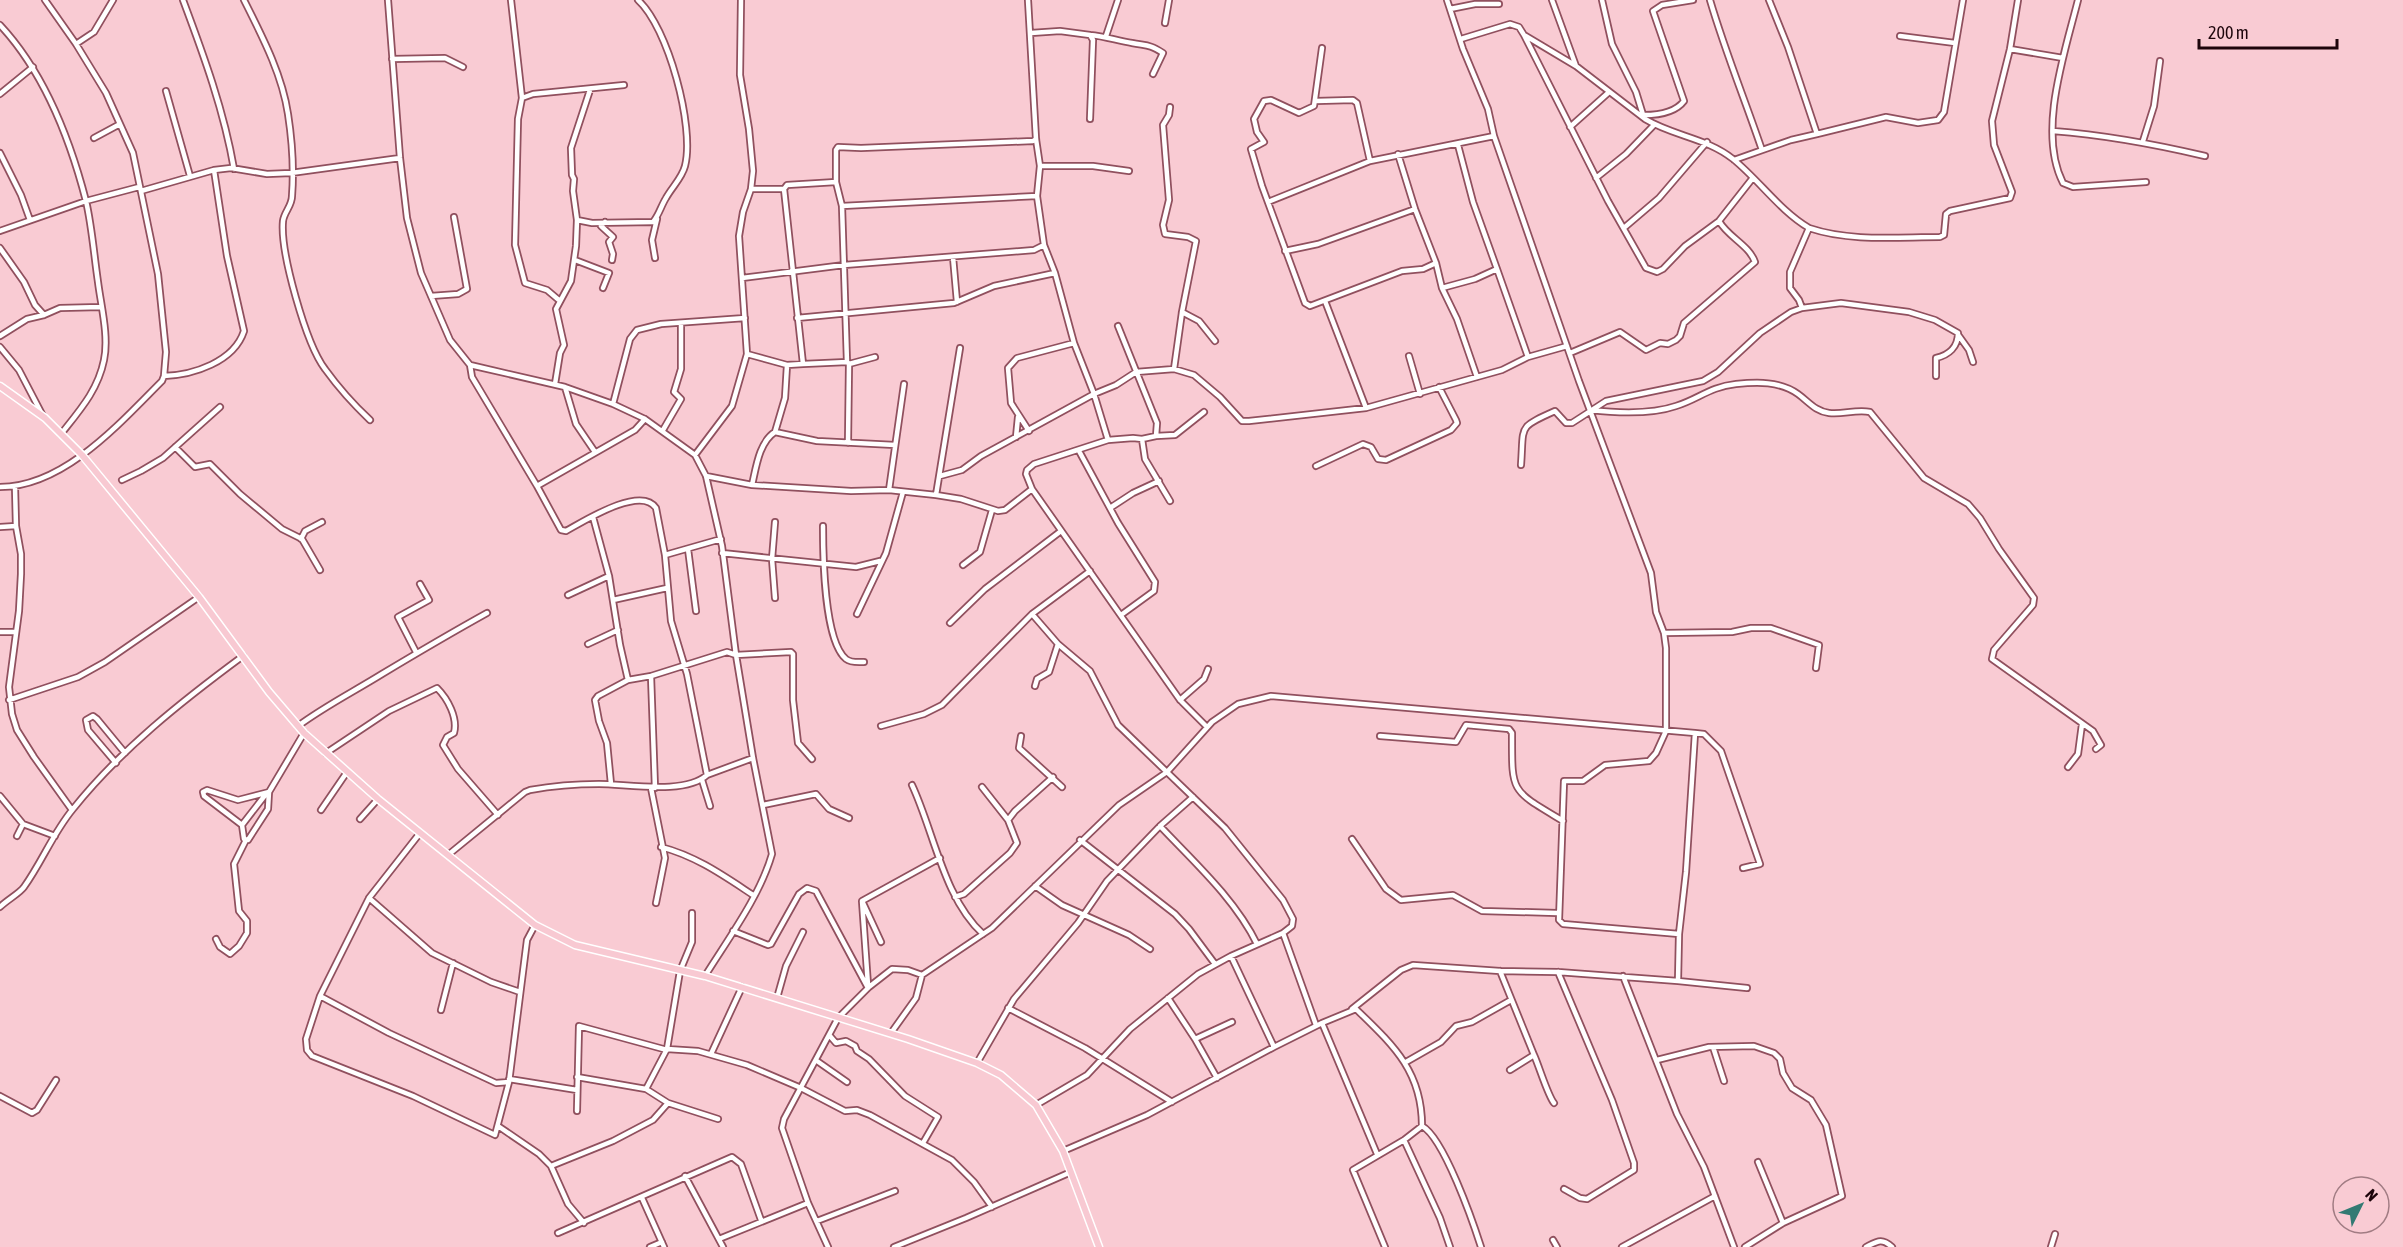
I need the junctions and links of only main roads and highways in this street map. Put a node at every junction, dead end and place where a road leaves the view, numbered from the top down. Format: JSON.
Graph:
{"nodes":[{"id":1,"x":0,"y":386,"type":"edge"},
{"id":2,"x":4,"y":393,"type":"edge"},
{"id":3,"x":1100,"y":1247,"type":"edge"}],
"edges":[{"from":1,"to":2,"type":"main road"},
{"from":2,"to":3,"type":"main road"}]}
